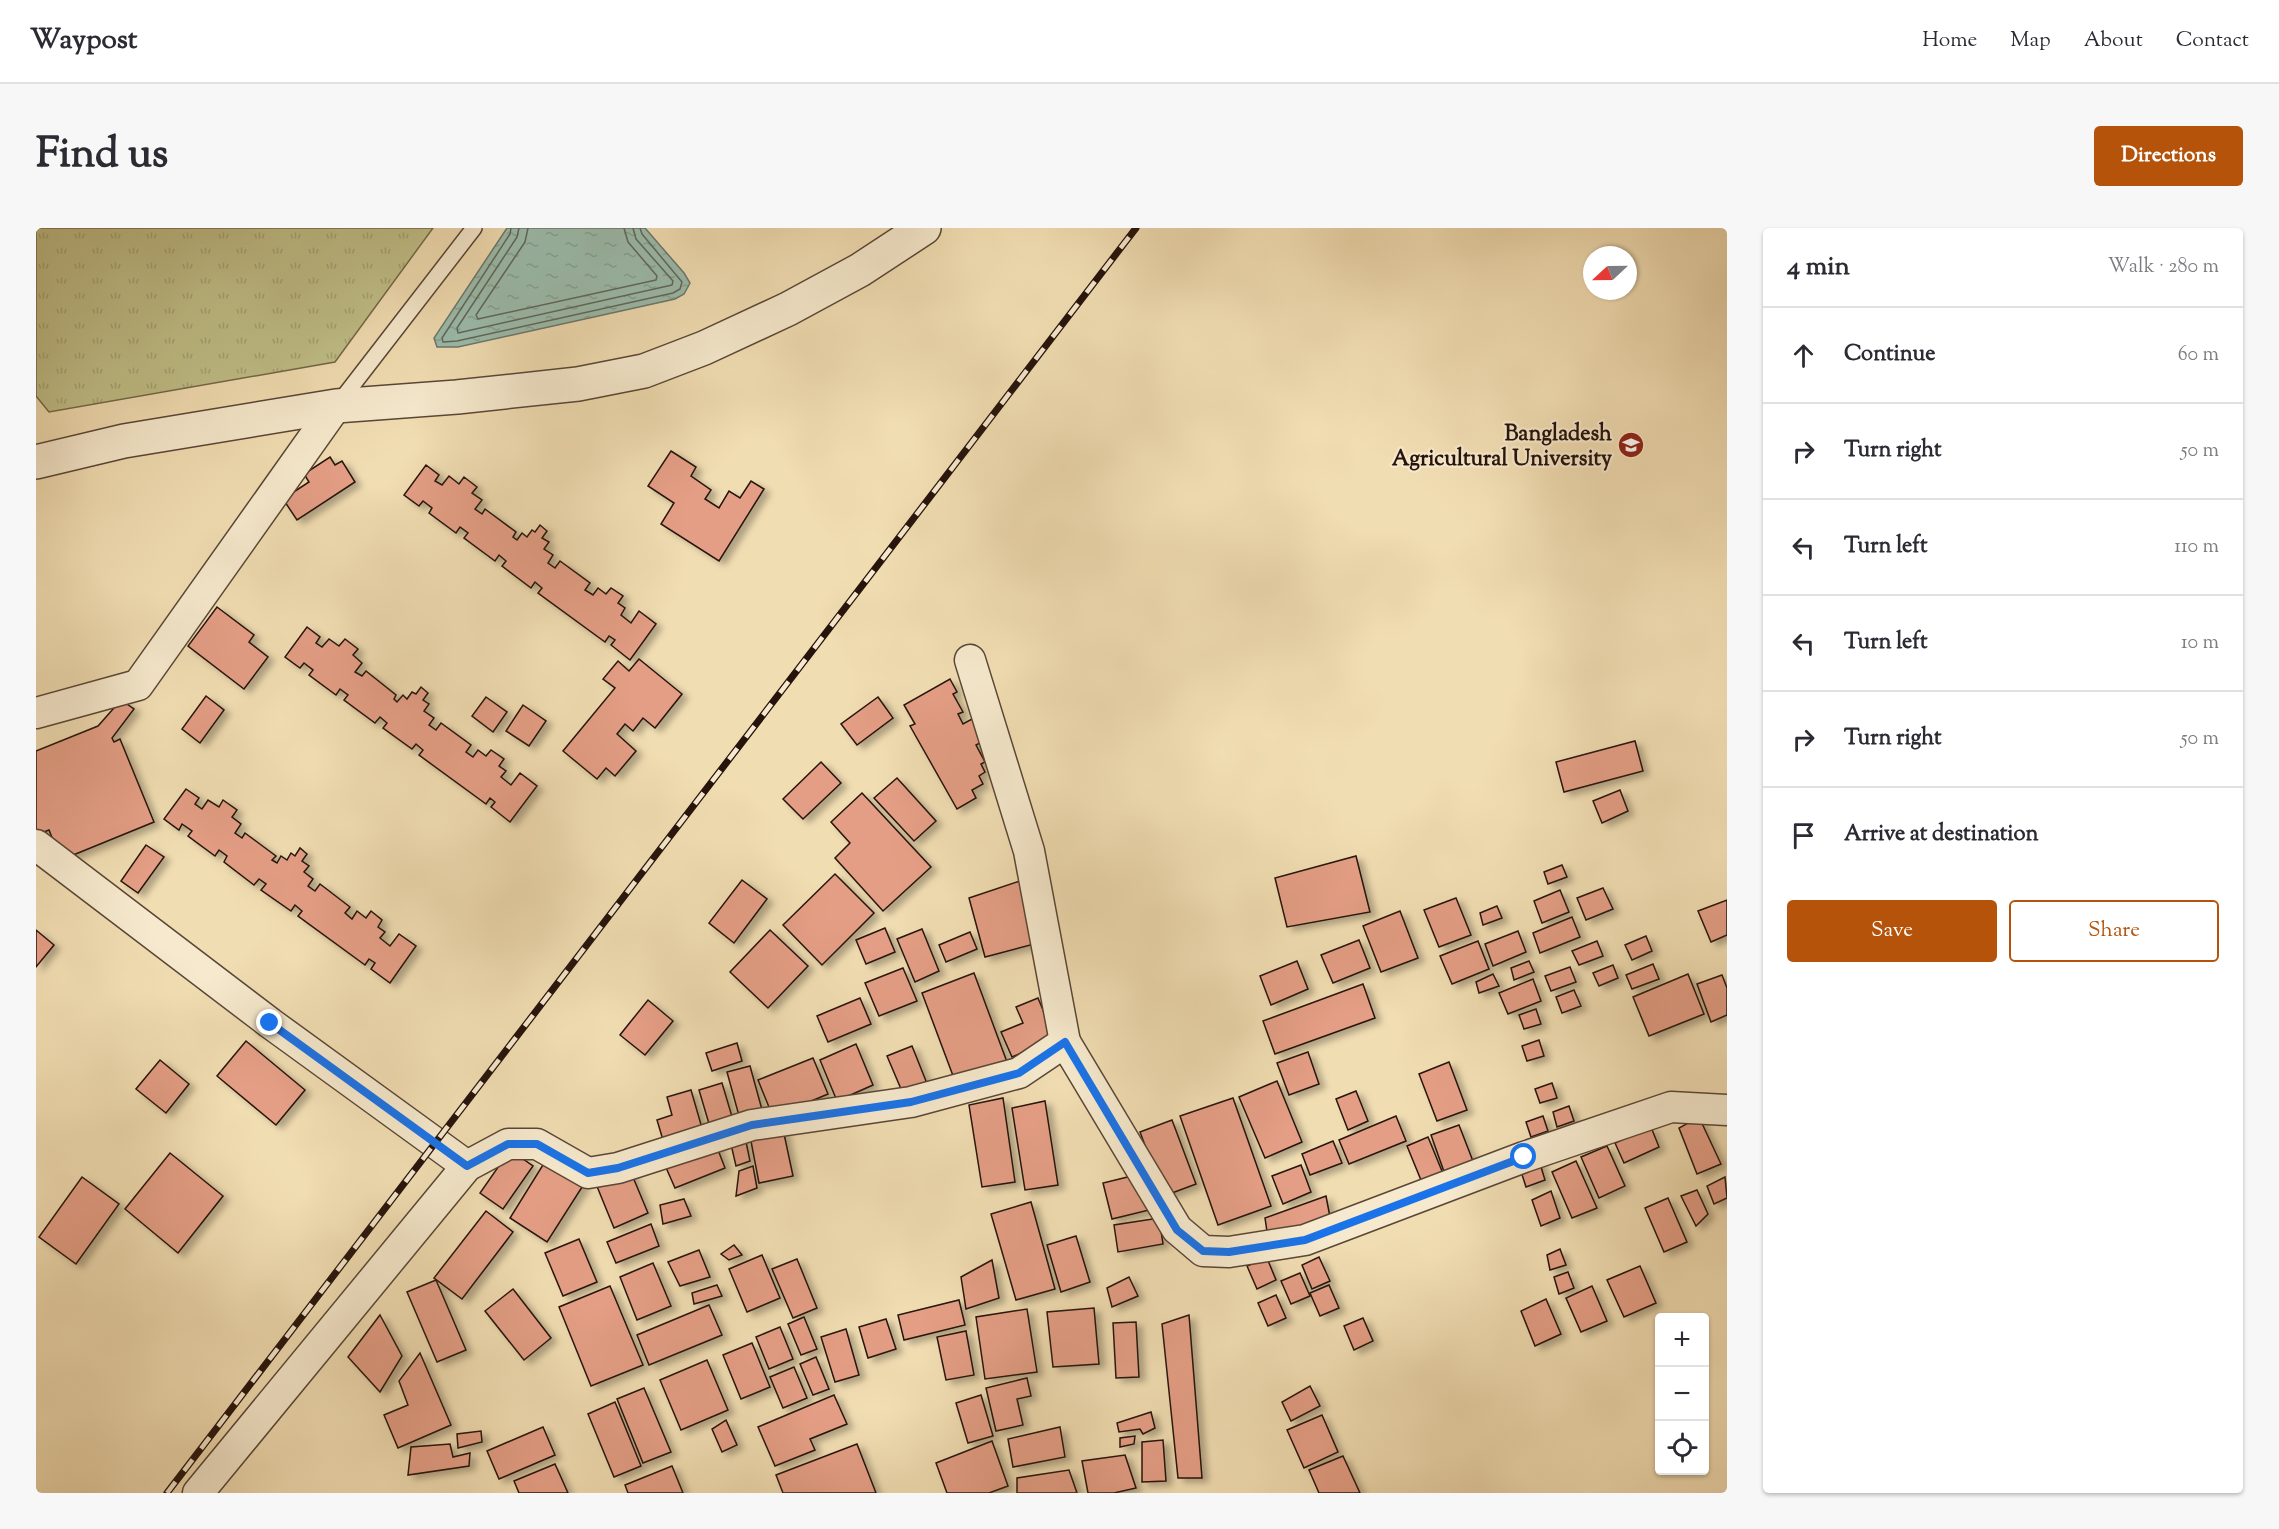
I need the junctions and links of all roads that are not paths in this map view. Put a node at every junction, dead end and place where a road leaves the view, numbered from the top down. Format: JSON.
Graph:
{"nodes":[{"id":1,"x":474,"y":228,"type":"edge"},
{"id":2,"x":924,"y":228,"type":"edge"},
{"id":3,"x":336,"y":406,"type":"junction"},
{"id":4,"x":36,"y":462,"type":"edge"},
{"id":5,"x":970,"y":660,"type":"dead end"},
{"id":6,"x":36,"y":713,"type":"edge"},
{"id":7,"x":36,"y":845,"type":"edge"},
{"id":8,"x":1065,"y":1042,"type":"junction"},
{"id":9,"x":1727,"y":1110,"type":"edge"},
{"id":10,"x":467,"y":1166,"type":"junction"},
{"id":11,"x":198,"y":1493,"type":"edge"}],
"edges":[{"from":1,"to":3,"type":"lane"},
{"from":2,"to":3,"type":"street"},
{"from":3,"to":4,"type":"street"},
{"from":3,"to":6,"type":"street"},
{"from":5,"to":8,"type":"street"},
{"from":7,"to":10,"type":"street"},
{"from":8,"to":9,"type":"street"},
{"from":8,"to":10,"type":"street"},
{"from":10,"to":11,"type":"street"}]}
